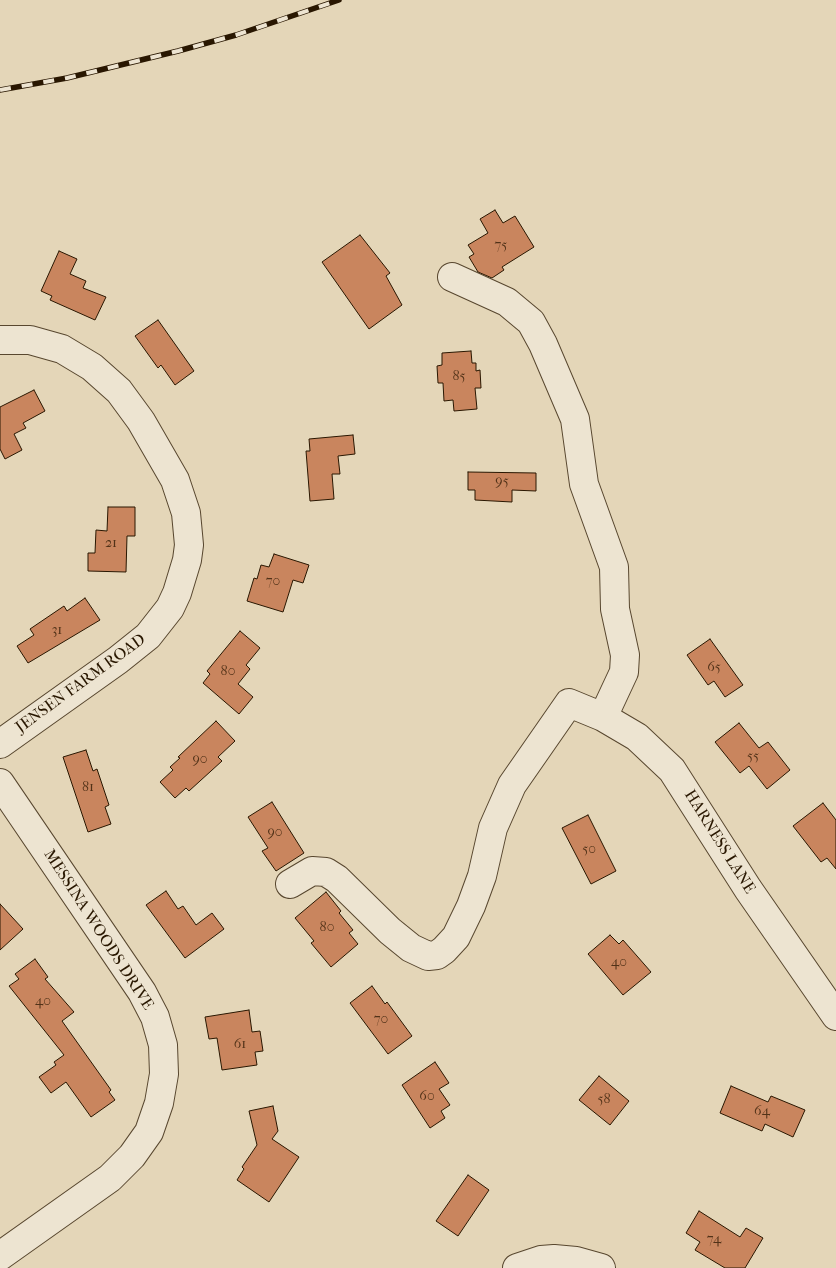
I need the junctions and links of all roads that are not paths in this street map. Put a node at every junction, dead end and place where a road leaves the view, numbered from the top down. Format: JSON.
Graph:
{"nodes":[{"id":1,"x":452,"y":277,"type":"dead end"},
{"id":2,"x":0,"y":340,"type":"edge"},
{"id":3,"x":603,"y":718,"type":"junction"},
{"id":4,"x":0,"y":744,"type":"edge"},
{"id":5,"x":0,"y":783,"type":"edge"},
{"id":6,"x":290,"y":884,"type":"dead end"},
{"id":7,"x":836,"y":1016,"type":"edge"},
{"id":8,"x":0,"y":1256,"type":"edge"},
{"id":9,"x":518,"y":1268,"type":"edge"},
{"id":10,"x":601,"y":1268,"type":"edge"}],
"edges":[{"from":1,"to":3,"type":"street"},
{"from":2,"to":4,"type":"street","name":"JENSEN FARM ROAD"},
{"from":3,"to":6,"type":"street","name":"HARNESS LANE"},
{"from":3,"to":7,"type":"street","name":"HARNESS LANE"},
{"from":5,"to":8,"type":"street","name":"MESSINA WOODS DRIVE"},
{"from":9,"to":10,"type":"street"}]}
